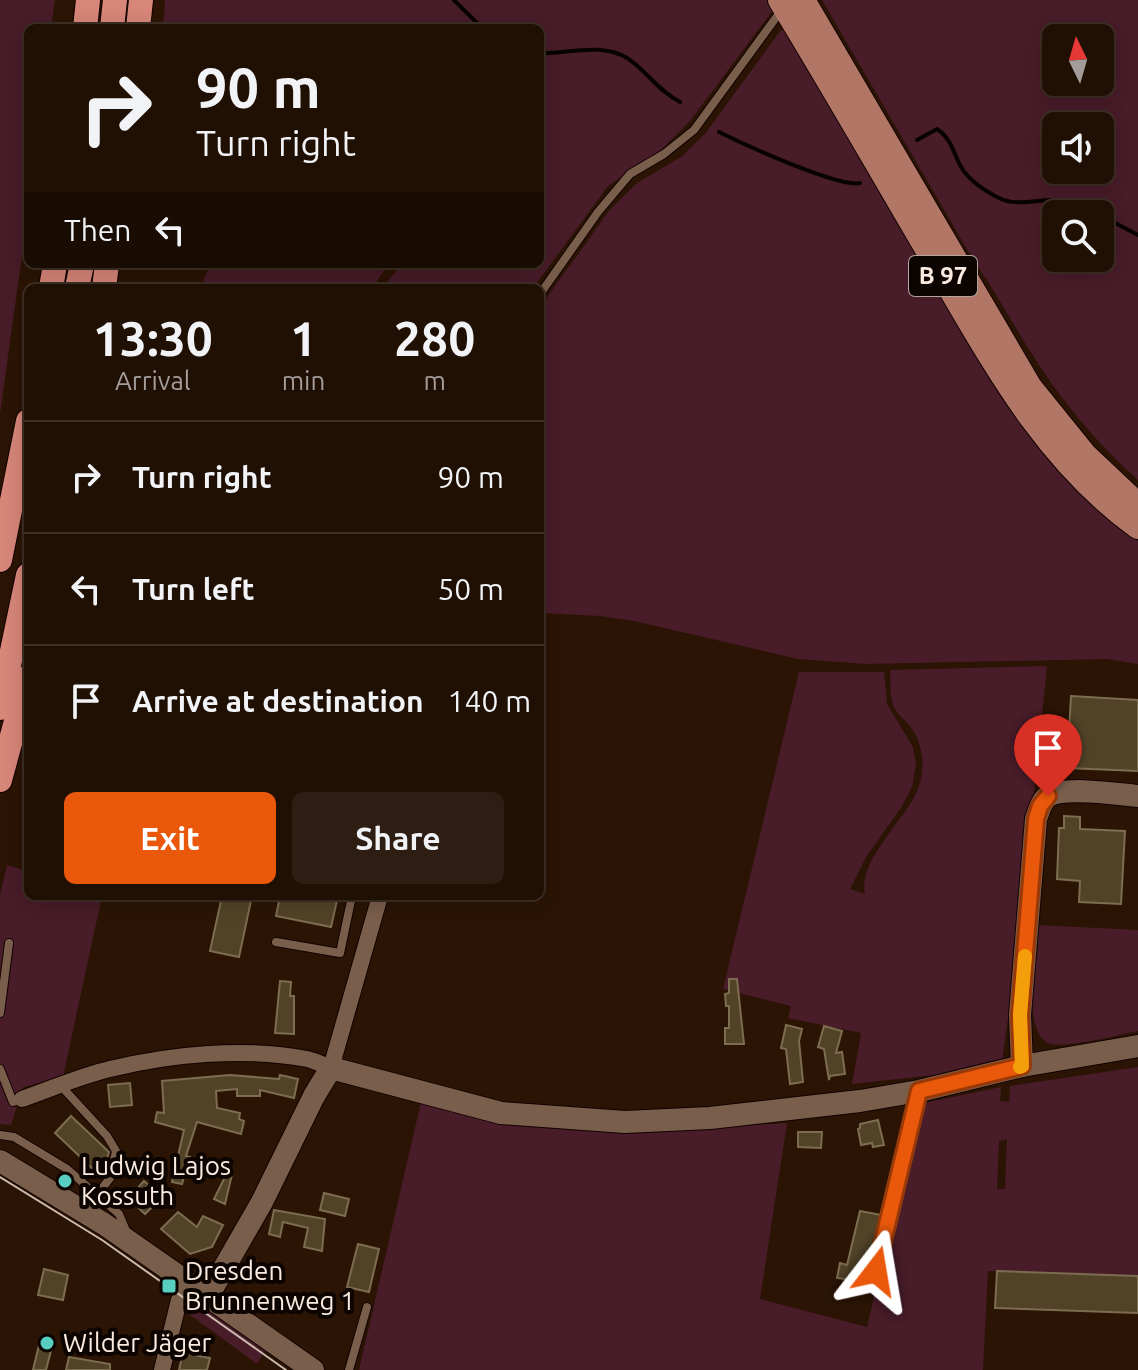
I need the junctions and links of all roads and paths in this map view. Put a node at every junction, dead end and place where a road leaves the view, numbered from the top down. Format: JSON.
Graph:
{"nodes":[{"id":1,"x":88,"y":0,"type":"edge"},
{"id":2,"x":115,"y":0,"type":"edge"},
{"id":3,"x":141,"y":0,"type":"edge"},
{"id":4,"x":789,"y":1,"type":"edge"},
{"id":5,"x":85,"y":24,"type":"edge"},
{"id":6,"x":112,"y":24,"type":"edge"},
{"id":7,"x":138,"y":24,"type":"edge"},
{"id":8,"x":544,"y":288,"type":"edge"},
{"id":9,"x":24,"y":441,"type":"edge"},
{"id":10,"x":1138,"y":505,"type":"edge"},
{"id":11,"x":1138,"y":527,"type":"edge"},
{"id":12,"x":0,"y":560,"type":"edge"},
{"id":13,"x":24,"y":594,"type":"edge"},
{"id":14,"x":24,"y":692,"type":"edge"},
{"id":15,"x":0,"y":708,"type":"edge"},
{"id":16,"x":0,"y":780,"type":"edge"},
{"id":17,"x":1138,"y":796,"type":"edge"},
{"id":18,"x":351,"y":900,"type":"edge"},
{"id":19,"x":379,"y":900,"type":"edge"},
{"id":20,"x":276,"y":942,"type":"dead end"},
{"id":21,"x":9,"y":943,"type":"dead end"},
{"id":22,"x":0,"y":1013,"type":"edge"},
{"id":23,"x":1138,"y":1046,"type":"edge"},
{"id":24,"x":1022,"y":1066,"type":"junction"},
{"id":25,"x":331,"y":1068,"type":"junction"},
{"id":26,"x":0,"y":1069,"type":"edge"},
{"id":27,"x":61,"y":1086,"type":"junction"},
{"id":28,"x":919,"y":1091,"type":"junction"},
{"id":29,"x":22,"y":1099,"type":"joint"},
{"id":30,"x":0,"y":1135,"type":"edge"},
{"id":31,"x":0,"y":1161,"type":"edge"},
{"id":32,"x":97,"y":1195,"type":"junction"},
{"id":33,"x":130,"y":1241,"type":"junction"},
{"id":34,"x":876,"y":1271,"type":"dead end"},
{"id":35,"x":200,"y":1290,"type":"junction"},
{"id":36,"x":367,"y":1307,"type":"dead end"},
{"id":37,"x":162,"y":1370,"type":"edge"},
{"id":38,"x":313,"y":1370,"type":"edge"},
{"id":39,"x":349,"y":1370,"type":"edge"}],
"edges":[{"from":1,"to":5,"type":"highway"},
{"from":2,"to":6,"type":"highway"},
{"from":3,"to":7,"type":"highway"},
{"from":4,"to":8,"type":"lane"},
{"from":4,"to":10,"type":"main road","number":"B 97"},
{"from":4,"to":11,"type":"main road","number":"B 97"},
{"from":9,"to":12,"type":"highway"},
{"from":13,"to":15,"type":"highway"},
{"from":14,"to":16,"type":"highway"},
{"from":17,"to":24,"type":"street"},
{"from":18,"to":20,"type":"lane"},
{"from":19,"to":25,"type":"street"},
{"from":21,"to":22,"type":"lane"},
{"from":23,"to":24,"type":"street"},
{"from":24,"to":28,"type":"street"},
{"from":25,"to":27,"type":"street"},
{"from":25,"to":28,"type":"street"},
{"from":25,"to":35,"type":"street"},
{"from":26,"to":29,"type":"lane"},
{"from":27,"to":29,"type":"street"},
{"from":27,"to":32,"type":"lane"},
{"from":28,"to":34,"type":"lane"},
{"from":30,"to":32,"type":"lane"},
{"from":31,"to":33,"type":"street"},
{"from":32,"to":33,"type":"lane"},
{"from":33,"to":35,"type":"street"},
{"from":35,"to":37,"type":"street"},
{"from":35,"to":38,"type":"street"},
{"from":36,"to":39,"type":"lane"}]}
